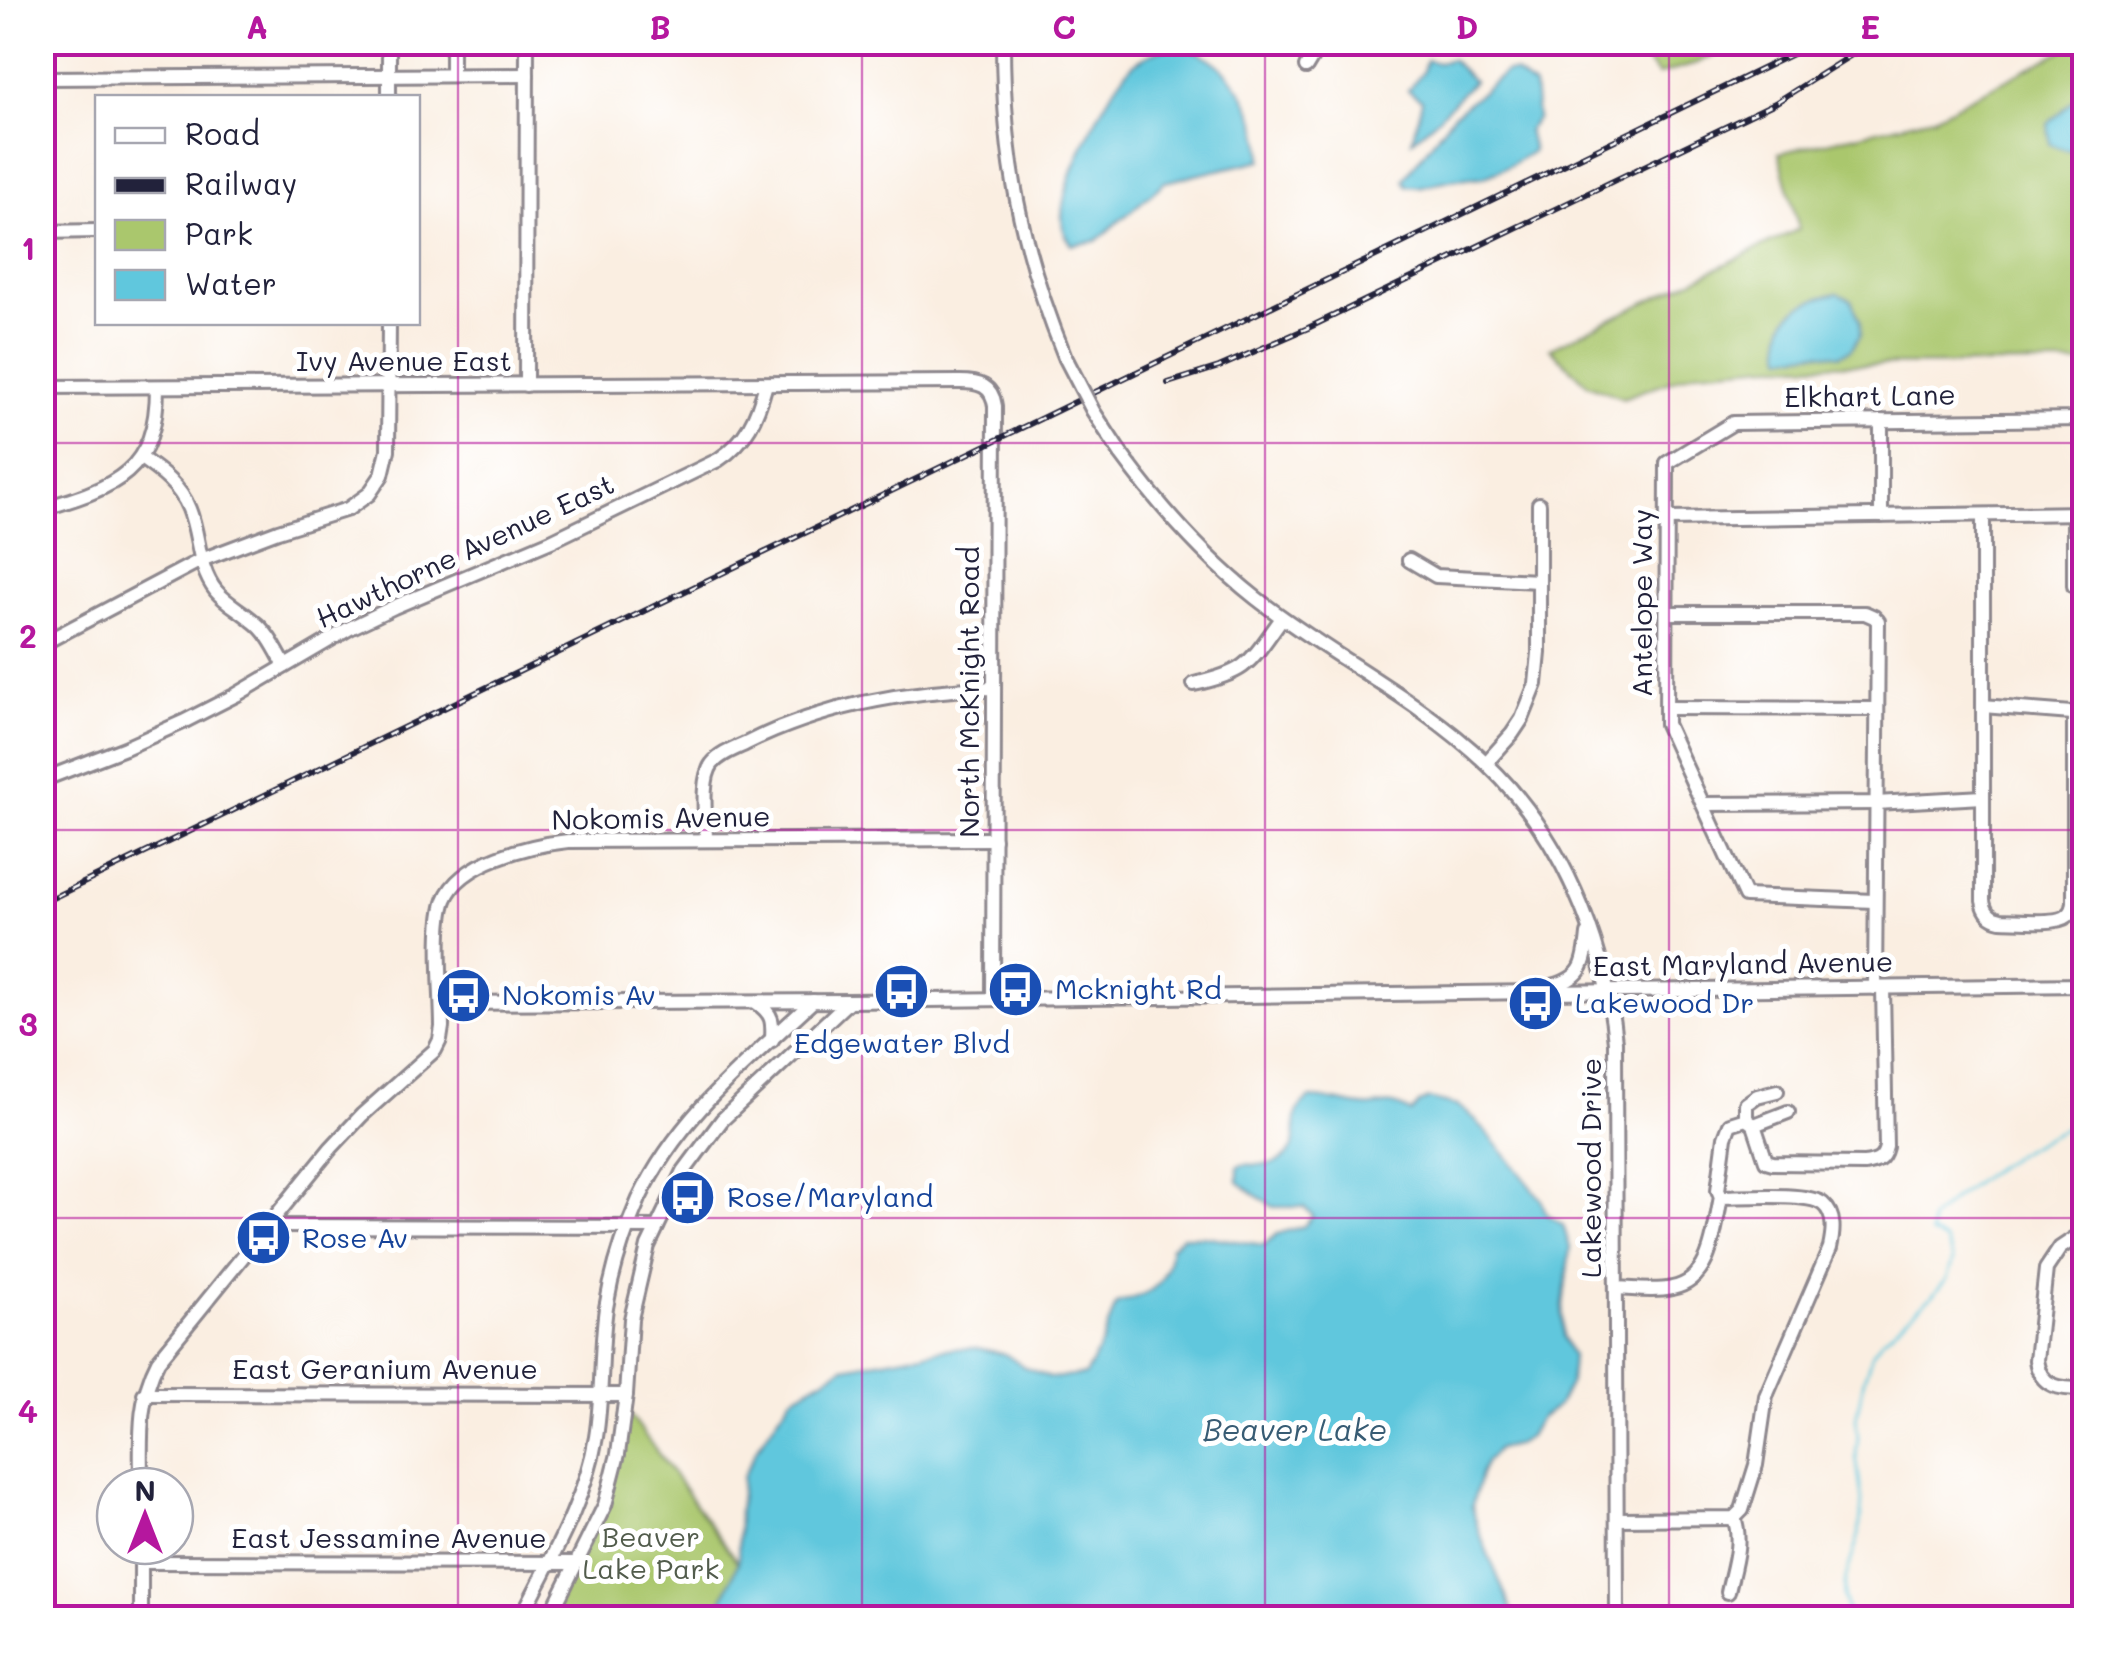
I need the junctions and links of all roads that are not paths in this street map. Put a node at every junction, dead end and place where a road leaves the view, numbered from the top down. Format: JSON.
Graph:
{"nodes":[{"id":1,"x":388,"y":42,"type":"edge"},
{"id":2,"x":452,"y":42,"type":"edge"},
{"id":3,"x":527,"y":42,"type":"edge"},
{"id":4,"x":1004,"y":42,"type":"edge"},
{"id":5,"x":1321,"y":42,"type":"edge"},
{"id":6,"x":1306,"y":68,"type":"dead end"},
{"id":7,"x":527,"y":75,"type":"junction"},
{"id":8,"x":388,"y":76,"type":"junction"},
{"id":9,"x":452,"y":76,"type":"junction"},
{"id":10,"x":42,"y":78,"type":"edge"},
{"id":11,"x":388,"y":95,"type":"edge"},
{"id":12,"x":42,"y":232,"type":"edge"},
{"id":13,"x":95,"y":232,"type":"edge"},
{"id":14,"x":388,"y":325,"type":"edge"},
{"id":15,"x":766,"y":384,"type":"junction"},
{"id":16,"x":526,"y":385,"type":"junction"},
{"id":17,"x":388,"y":386,"type":"junction"},
{"id":18,"x":157,"y":387,"type":"junction"},
{"id":19,"x":42,"y":388,"type":"edge"},
{"id":20,"x":988,"y":388,"type":"joint"},
{"id":21,"x":2084,"y":419,"type":"edge"},
{"id":22,"x":1881,"y":421,"type":"junction"},
{"id":23,"x":141,"y":458,"type":"junction"},
{"id":24,"x":1667,"y":463,"type":"joint"},
{"id":25,"x":1540,"y":504,"type":"dead end"},
{"id":26,"x":42,"y":509,"type":"edge"},
{"id":27,"x":2079,"y":513,"type":"edge"},
{"id":28,"x":1983,"y":515,"type":"junction"},
{"id":29,"x":1881,"y":516,"type":"junction"},
{"id":30,"x":1667,"y":520,"type":"junction"},
{"id":31,"x":201,"y":560,"type":"junction"},
{"id":32,"x":1409,"y":560,"type":"dead end"},
{"id":33,"x":1539,"y":581,"type":"junction"},
{"id":34,"x":2084,"y":595,"type":"edge"},
{"id":35,"x":1666,"y":614,"type":"junction"},
{"id":36,"x":1282,"y":618,"type":"junction"},
{"id":37,"x":42,"y":644,"type":"edge"},
{"id":38,"x":285,"y":666,"type":"junction"},
{"id":39,"x":1194,"y":684,"type":"dead end"},
{"id":40,"x":994,"y":688,"type":"junction"},
{"id":41,"x":1983,"y":706,"type":"junction"},
{"id":42,"x":1666,"y":708,"type":"junction"},
{"id":43,"x":1878,"y":709,"type":"junction"},
{"id":44,"x":2079,"y":713,"type":"edge"},
{"id":45,"x":1486,"y":763,"type":"junction"},
{"id":46,"x":42,"y":780,"type":"edge"},
{"id":47,"x":1983,"y":796,"type":"junction"},
{"id":48,"x":1876,"y":803,"type":"junction"},
{"id":49,"x":1702,"y":804,"type":"junction"},
{"id":50,"x":994,"y":839,"type":"junction"},
{"id":51,"x":706,"y":840,"type":"junction"},
{"id":52,"x":1874,"y":900,"type":"junction"},
{"id":53,"x":1589,"y":927,"type":"junction"},
{"id":54,"x":2084,"y":985,"type":"edge"},
{"id":55,"x":1879,"y":988,"type":"junction"},
{"id":56,"x":1608,"y":990,"type":"junction"},
{"id":57,"x":1528,"y":992,"type":"junction"},
{"id":58,"x":993,"y":999,"type":"junction"},
{"id":59,"x":813,"y":1001,"type":"junction"},
{"id":60,"x":849,"y":1001,"type":"junction"},
{"id":61,"x":755,"y":1002,"type":"junction"},
{"id":62,"x":442,"y":1003,"type":"junction"},
{"id":63,"x":772,"y":1040,"type":"junction"},
{"id":64,"x":1777,"y":1091,"type":"dead end"},
{"id":65,"x":1788,"y":1112,"type":"dead end"},
{"id":66,"x":1750,"y":1122,"type":"junction"},
{"id":67,"x":1721,"y":1197,"type":"junction"},
{"id":68,"x":266,"y":1226,"type":"junction"},
{"id":69,"x":629,"y":1226,"type":"junction"},
{"id":70,"x":657,"y":1226,"type":"junction"},
{"id":71,"x":2084,"y":1232,"type":"edge"},
{"id":72,"x":1617,"y":1288,"type":"junction"},
{"id":73,"x":2084,"y":1389,"type":"edge"},
{"id":74,"x":144,"y":1394,"type":"junction"},
{"id":75,"x":600,"y":1394,"type":"junction"},
{"id":76,"x":626,"y":1394,"type":"junction"},
{"id":77,"x":142,"y":1466,"type":"edge"},
{"id":78,"x":1617,"y":1518,"type":"junction"},
{"id":79,"x":1734,"y":1518,"type":"junction"},
{"id":80,"x":195,"y":1562,"type":"edge"},
{"id":81,"x":549,"y":1562,"type":"junction"},
{"id":82,"x":576,"y":1563,"type":"junction"},
{"id":83,"x":142,"y":1566,"type":"edge"},
{"id":84,"x":1728,"y":1592,"type":"dead end"},
{"id":85,"x":142,"y":1618,"type":"edge"},
{"id":86,"x":521,"y":1618,"type":"edge"},
{"id":87,"x":549,"y":1618,"type":"edge"},
{"id":88,"x":1617,"y":1618,"type":"edge"}],
"edges":[{"from":1,"to":8,"type":"street"},
{"from":2,"to":9,"type":"street"},
{"from":3,"to":7,"type":"street"},
{"from":4,"to":36,"type":"street","name":"Lakewood Drive","bridge":true},
{"from":5,"to":6,"type":"street"},
{"from":7,"to":9,"type":"street"},
{"from":7,"to":16,"type":"street"},
{"from":8,"to":9,"type":"street"},
{"from":8,"to":10,"type":"street"},
{"from":8,"to":11,"type":"street"},
{"from":12,"to":13,"type":"street"},
{"from":14,"to":17,"type":"street"},
{"from":15,"to":16,"type":"street","name":"Ivy Avenue East"},
{"from":15,"to":20,"type":"street","name":"Ivy Avenue East"},
{"from":15,"to":38,"type":"street","name":"Hawthorne Avenue East"},
{"from":16,"to":17,"type":"street","name":"Ivy Avenue East"},
{"from":17,"to":18,"type":"street","name":"Ivy Avenue East"},
{"from":17,"to":31,"type":"street"},
{"from":18,"to":19,"type":"street","name":"Ivy Avenue East"},
{"from":18,"to":23,"type":"street"},
{"from":20,"to":40,"type":"street","name":"North McKnight Road"},
{"from":21,"to":22,"type":"street","name":"Elkhart Lane"},
{"from":22,"to":24,"type":"street","name":"Elkhart Lane"},
{"from":22,"to":29,"type":"street"},
{"from":23,"to":26,"type":"street"},
{"from":23,"to":31,"type":"street"},
{"from":24,"to":30,"type":"street","name":"Antelope Way"},
{"from":25,"to":33,"type":"street"},
{"from":27,"to":28,"type":"street"},
{"from":27,"to":34,"type":"street"},
{"from":28,"to":29,"type":"street"},
{"from":28,"to":41,"type":"street"},
{"from":29,"to":30,"type":"street"},
{"from":30,"to":35,"type":"street","name":"Antelope Way"},
{"from":31,"to":37,"type":"street"},
{"from":31,"to":38,"type":"street"},
{"from":32,"to":33,"type":"street"},
{"from":33,"to":45,"type":"street"},
{"from":35,"to":42,"type":"street","name":"Antelope Way"},
{"from":35,"to":43,"type":"street"},
{"from":36,"to":39,"type":"street"},
{"from":36,"to":45,"type":"street","name":"Lakewood Drive"},
{"from":38,"to":46,"type":"street","name":"Hawthorne Avenue East"},
{"from":40,"to":50,"type":"street","name":"North McKnight Road"},
{"from":40,"to":51,"type":"street"},
{"from":41,"to":44,"type":"street"},
{"from":41,"to":47,"type":"street"},
{"from":42,"to":43,"type":"street"},
{"from":42,"to":49,"type":"street","name":"Antelope Way"},
{"from":43,"to":48,"type":"street"},
{"from":44,"to":47,"type":"street"},
{"from":45,"to":53,"type":"street","name":"Lakewood Drive"},
{"from":47,"to":48,"type":"street"},
{"from":48,"to":49,"type":"street"},
{"from":48,"to":52,"type":"street"},
{"from":49,"to":52,"type":"street","name":"Antelope Way"},
{"from":50,"to":51,"type":"street","name":"Nokomis Avenue"},
{"from":50,"to":58,"type":"street","name":"North McKnight Road"},
{"from":51,"to":62,"type":"street","name":"Nokomis Avenue"},
{"from":52,"to":55,"type":"street"},
{"from":53,"to":56,"type":"street","name":"Lakewood Drive"},
{"from":53,"to":57,"type":"street"},
{"from":54,"to":55,"type":"street","name":"East Maryland Avenue"},
{"from":55,"to":56,"type":"street","name":"East Maryland Avenue"},
{"from":55,"to":66,"type":"street"},
{"from":56,"to":57,"type":"street","name":"East Maryland Avenue"},
{"from":56,"to":72,"type":"street","name":"Lakewood Drive"},
{"from":57,"to":58,"type":"street","name":"East Maryland Avenue"},
{"from":58,"to":60,"type":"street","name":"East Maryland Avenue"},
{"from":59,"to":60,"type":"street","name":"East Maryland Avenue"},
{"from":59,"to":61,"type":"street","name":"East Maryland Avenue"},
{"from":59,"to":63,"type":"street"},
{"from":60,"to":70,"type":"street"},
{"from":61,"to":62,"type":"street","name":"East Maryland Avenue"},
{"from":61,"to":63,"type":"street"},
{"from":62,"to":68,"type":"street","name":"Nokomis Avenue"},
{"from":63,"to":69,"type":"street"},
{"from":64,"to":66,"type":"street"},
{"from":65,"to":66,"type":"street"},
{"from":66,"to":67,"type":"street"},
{"from":67,"to":72,"type":"street"},
{"from":67,"to":79,"type":"street"},
{"from":68,"to":69,"type":"street"},
{"from":68,"to":74,"type":"street","name":"Nokomis Avenue"},
{"from":69,"to":70,"type":"street"},
{"from":69,"to":75,"type":"street"},
{"from":70,"to":76,"type":"street"},
{"from":71,"to":73,"type":"street"},
{"from":72,"to":78,"type":"street","name":"Lakewood Drive"},
{"from":74,"to":75,"type":"street","name":"East Geranium Avenue"},
{"from":74,"to":77,"type":"street","name":"Nokomis Avenue"},
{"from":75,"to":76,"type":"street","name":"East Geranium Avenue"},
{"from":75,"to":81,"type":"street"},
{"from":76,"to":82,"type":"street"},
{"from":78,"to":79,"type":"street"},
{"from":78,"to":88,"type":"street","name":"Lakewood Drive"},
{"from":79,"to":84,"type":"street"},
{"from":80,"to":81,"type":"street","name":"East Jessamine Avenue"},
{"from":81,"to":82,"type":"street","name":"East Jessamine Avenue"},
{"from":81,"to":86,"type":"street"},
{"from":82,"to":87,"type":"street"},
{"from":83,"to":85,"type":"street"}]}
